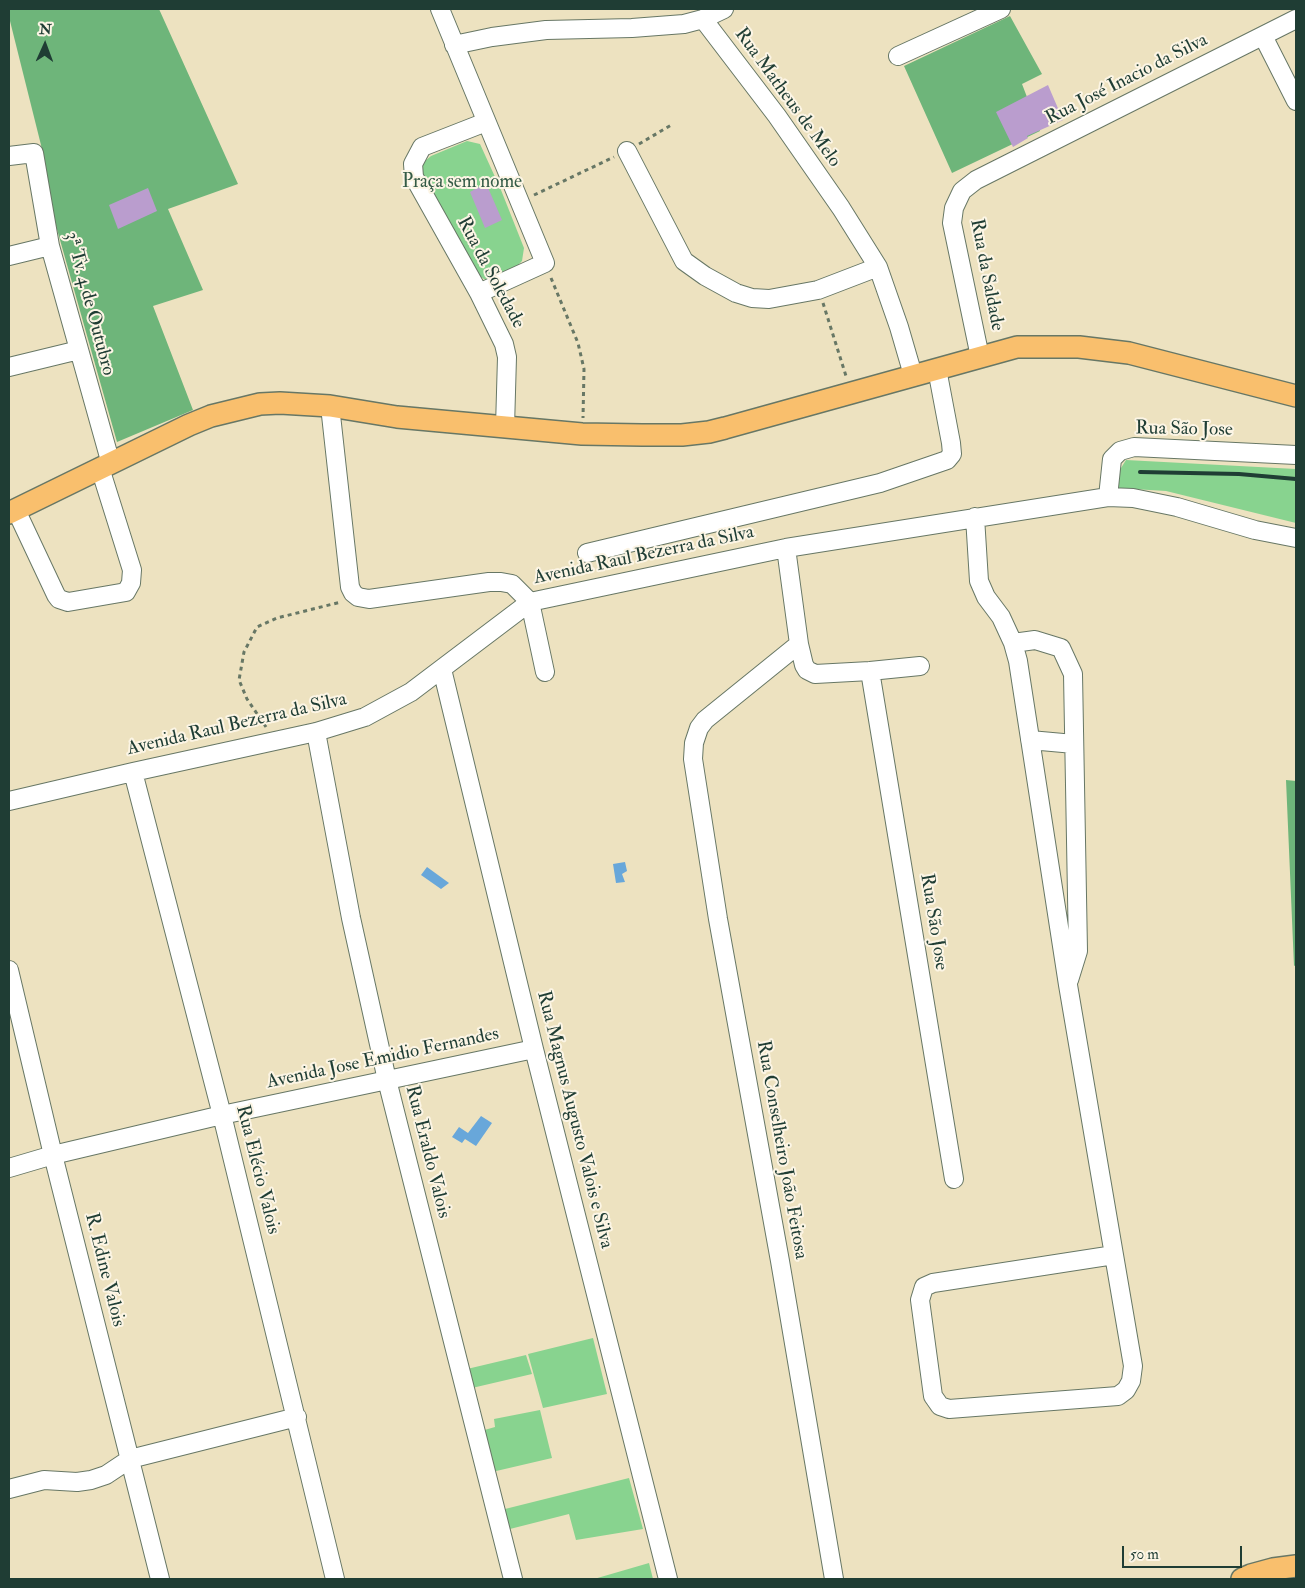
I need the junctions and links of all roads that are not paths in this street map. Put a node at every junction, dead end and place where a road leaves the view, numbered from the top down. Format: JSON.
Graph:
{"nodes":[{"id":1,"x":440,"y":9,"type":"edge"},
{"id":2,"x":724,"y":9,"type":"edge"},
{"id":3,"x":1002,"y":9,"type":"edge"},
{"id":4,"x":1296,"y":19,"type":"edge"},
{"id":5,"x":703,"y":20,"type":"junction"},
{"id":6,"x":1263,"y":36,"type":"junction"},
{"id":7,"x":454,"y":45,"type":"junction"},
{"id":8,"x":898,"y":56,"type":"dead end"},
{"id":9,"x":1296,"y":101,"type":"edge"},
{"id":10,"x":486,"y":122,"type":"junction"},
{"id":11,"x":627,"y":151,"type":"road end"},
{"id":12,"x":9,"y":156,"type":"edge"},
{"id":13,"x":976,"y":180,"type":"joint"},
{"id":14,"x":50,"y":246,"type":"junction"},
{"id":15,"x":9,"y":256,"type":"edge"},
{"id":16,"x":878,"y":267,"type":"junction"},
{"id":17,"x":478,"y":293,"type":"junction"},
{"id":18,"x":79,"y":350,"type":"junction"},
{"id":19,"x":980,"y":357,"type":"junction"},
{"id":20,"x":9,"y":367,"type":"edge"},
{"id":21,"x":937,"y":370,"type":"junction"},
{"id":22,"x":913,"y":375,"type":"junction"},
{"id":23,"x":1296,"y":396,"type":"edge"},
{"id":24,"x":330,"y":406,"type":"junction"},
{"id":25,"x":505,"y":427,"type":"junction"},
{"id":26,"x":1296,"y":455,"type":"edge"},
{"id":27,"x":106,"y":466,"type":"junction"},
{"id":28,"x":1108,"y":497,"type":"junction"},
{"id":29,"x":12,"y":512,"type":"edge"},
{"id":30,"x":975,"y":517,"type":"junction"},
{"id":31,"x":1296,"y":538,"type":"edge"},
{"id":32,"x":786,"y":548,"type":"junction"},
{"id":33,"x":587,"y":553,"type":"dead end"},
{"id":34,"x":530,"y":602,"type":"junction"},
{"id":35,"x":1013,"y":642,"type":"junction"},
{"id":36,"x":799,"y":644,"type":"junction"},
{"id":37,"x":920,"y":666,"type":"dead end"},
{"id":38,"x":442,"y":669,"type":"junction"},
{"id":39,"x":870,"y":671,"type":"junction"},
{"id":40,"x":545,"y":672,"type":"dead end"},
{"id":41,"x":316,"y":732,"type":"junction"},
{"id":42,"x":1030,"y":740,"type":"junction"},
{"id":43,"x":1074,"y":744,"type":"junction"},
{"id":44,"x":133,"y":772,"type":"junction"},
{"id":45,"x":9,"y":801,"type":"edge"},
{"id":46,"x":9,"y":970,"type":"edge"},
{"id":47,"x":1068,"y":985,"type":"junction"},
{"id":48,"x":534,"y":1049,"type":"junction"},
{"id":49,"x":387,"y":1080,"type":"junction"},
{"id":50,"x":222,"y":1115,"type":"junction"},
{"id":51,"x":53,"y":1155,"type":"junction"},
{"id":52,"x":9,"y":1168,"type":"edge"},
{"id":53,"x":954,"y":1179,"type":"dead end"},
{"id":54,"x":1114,"y":1254,"type":"junction"},
{"id":55,"x":297,"y":1417,"type":"junction"},
{"id":56,"x":130,"y":1459,"type":"junction"},
{"id":57,"x":9,"y":1489,"type":"edge"},
{"id":58,"x":1296,"y":1566,"type":"edge"},
{"id":59,"x":160,"y":1579,"type":"edge"},
{"id":60,"x":336,"y":1579,"type":"edge"},
{"id":61,"x":513,"y":1579,"type":"edge"},
{"id":62,"x":668,"y":1579,"type":"edge"},
{"id":63,"x":834,"y":1579,"type":"edge"},
{"id":64,"x":1242,"y":1579,"type":"edge"}],
"edges":[{"from":1,"to":7,"type":"street"},
{"from":2,"to":5,"type":"street"},
{"from":3,"to":8,"type":"street"},
{"from":4,"to":6,"type":"street","name":"Rua José Inacio da Silva"},
{"from":5,"to":7,"type":"street"},
{"from":5,"to":16,"type":"street","name":"Rua Matheus de Melo"},
{"from":6,"to":9,"type":"street"},
{"from":6,"to":13,"type":"street","name":"Rua José Inacio da Silva"},
{"from":7,"to":10,"type":"street"},
{"from":10,"to":17,"type":"street"},
{"from":10,"to":17,"type":"street","name":"Rua da Soledade"},
{"from":11,"to":16,"type":"street"},
{"from":12,"to":14,"type":"street","name":"3ª Tv. 4 de Outubro"},
{"from":13,"to":19,"type":"street","name":"Rua da Saldade"},
{"from":14,"to":15,"type":"street"},
{"from":14,"to":18,"type":"street","name":"3ª Tv. 4 de Outubro"},
{"from":16,"to":22,"type":"street","name":"Rua Matheus de Melo"},
{"from":17,"to":25,"type":"street","name":"Rua da Soledade"},
{"from":18,"to":20,"type":"street"},
{"from":18,"to":27,"type":"street","name":"3ª Tv. 4 de Outubro"},
{"from":19,"to":21,"type":"main road"},
{"from":19,"to":23,"type":"main road"},
{"from":21,"to":22,"type":"main road"},
{"from":21,"to":33,"type":"street"},
{"from":22,"to":25,"type":"main road"},
{"from":24,"to":25,"type":"main road"},
{"from":24,"to":27,"type":"main road"},
{"from":24,"to":34,"type":"street"},
{"from":26,"to":28,"type":"street","name":"Rua São Jose"},
{"from":27,"to":29,"type":"main road"},
{"from":27,"to":29,"type":"street","name":"3ª Tv. 4 de Outubro"},
{"from":28,"to":30,"type":"street","name":"Avenida Raul Bezerra da Silva"},
{"from":28,"to":31,"type":"street","name":"Avenida Raul Bezerra da Silva"},
{"from":30,"to":32,"type":"street","name":"Avenida Raul Bezerra da Silva"},
{"from":30,"to":35,"type":"street"},
{"from":32,"to":34,"type":"street","name":"Avenida Raul Bezerra da Silva"},
{"from":32,"to":36,"type":"street"},
{"from":34,"to":38,"type":"street","name":"Avenida Raul Bezerra da Silva"},
{"from":34,"to":40,"type":"street"},
{"from":35,"to":42,"type":"street"},
{"from":35,"to":43,"type":"street"},
{"from":36,"to":39,"type":"street"},
{"from":36,"to":63,"type":"street","name":"Rua Conselheiro João Feitosa"},
{"from":37,"to":39,"type":"street"},
{"from":38,"to":41,"type":"street","name":"Avenida Raul Bezerra da Silva"},
{"from":38,"to":48,"type":"street","name":"Rua Magnus Augusto Valois e Silva"},
{"from":39,"to":53,"type":"street","name":"Rua São Jose"},
{"from":41,"to":44,"type":"street","name":"Avenida Raul Bezerra da Silva"},
{"from":41,"to":49,"type":"street","name":"Rua Eraldo Valois"},
{"from":42,"to":43,"type":"street"},
{"from":42,"to":47,"type":"street"},
{"from":43,"to":47,"type":"street"},
{"from":44,"to":45,"type":"street","name":"Avenida Raul Bezerra da Silva"},
{"from":44,"to":50,"type":"street","name":"Rua Elécio Valois"},
{"from":46,"to":51,"type":"street","name":"R. Edine Valois"},
{"from":47,"to":54,"type":"street"},
{"from":48,"to":49,"type":"street","name":"Avenida Jose Emidio Fernandes"},
{"from":48,"to":62,"type":"street","name":"Rua Magnus Augusto Valois e Silva"},
{"from":49,"to":50,"type":"street","name":"Avenida Jose Emidio Fernandes"},
{"from":49,"to":61,"type":"street","name":"Rua Eraldo Valois"},
{"from":50,"to":51,"type":"street","name":"Avenida Jose Emidio Fernandes"},
{"from":50,"to":55,"type":"street","name":"Rua Elécio Valois"},
{"from":51,"to":52,"type":"street","name":"Avenida Jose Emidio Fernandes"},
{"from":51,"to":56,"type":"street","name":"R. Edine Valois"},
{"from":54,"to":54,"type":"street"},
{"from":55,"to":56,"type":"street"},
{"from":55,"to":60,"type":"street","name":"Rua Elécio Valois"},
{"from":56,"to":57,"type":"street"},
{"from":56,"to":59,"type":"street","name":"R. Edine Valois"},
{"from":58,"to":64,"type":"main road"}]}
